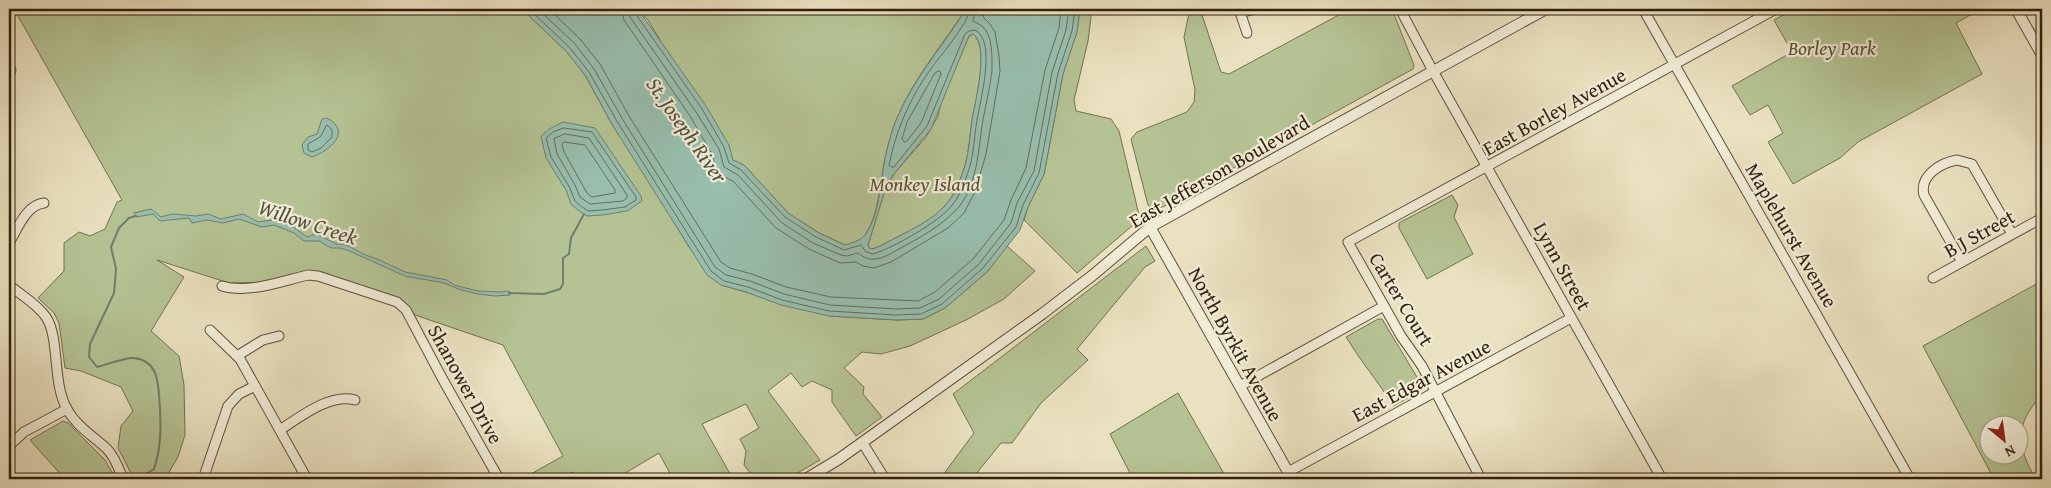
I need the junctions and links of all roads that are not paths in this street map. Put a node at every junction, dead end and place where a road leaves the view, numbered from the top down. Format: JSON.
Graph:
{"nodes":[{"id":1,"x":1255,"y":9,"type":"edge"},
{"id":2,"x":1400,"y":9,"type":"edge"},
{"id":3,"x":1546,"y":9,"type":"edge"},
{"id":4,"x":1644,"y":9,"type":"edge"},
{"id":5,"x":1776,"y":9,"type":"edge"},
{"id":6,"x":2016,"y":9,"type":"edge"},
{"id":7,"x":1240,"y":11,"type":"edge"},
{"id":8,"x":1247,"y":34,"type":"dead end"},
{"id":9,"x":2042,"y":55,"type":"edge"},
{"id":10,"x":1675,"y":64,"type":"junction"},
{"id":11,"x":1433,"y":70,"type":"junction"},
{"id":12,"x":1488,"y":167,"type":"junction"},
{"id":13,"x":44,"y":203,"type":"dead end"},
{"id":14,"x":2042,"y":218,"type":"edge"},
{"id":15,"x":1150,"y":227,"type":"junction"},
{"id":16,"x":2012,"y":234,"type":"junction"},
{"id":17,"x":9,"y":242,"type":"edge"},
{"id":18,"x":1348,"y":242,"type":"joint"},
{"id":19,"x":1962,"y":262,"type":"junction"},
{"id":20,"x":1933,"y":278,"type":"dead end"},
{"id":21,"x":9,"y":284,"type":"edge"},
{"id":22,"x":222,"y":286,"type":"dead end"},
{"id":23,"x":1384,"y":306,"type":"junction"},
{"id":24,"x":1571,"y":318,"type":"junction"},
{"id":25,"x":210,"y":330,"type":"dead end"},
{"id":26,"x":279,"y":336,"type":"dead end"},
{"id":27,"x":238,"y":356,"type":"junction"},
{"id":28,"x":255,"y":386,"type":"junction"},
{"id":29,"x":1240,"y":386,"type":"junction"},
{"id":30,"x":1436,"y":392,"type":"junction"},
{"id":31,"x":355,"y":400,"type":"dead end"},
{"id":32,"x":67,"y":409,"type":"junction"},
{"id":33,"x":280,"y":430,"type":"junction"},
{"id":34,"x":862,"y":442,"type":"junction"},
{"id":35,"x":9,"y":446,"type":"edge"},
{"id":36,"x":1290,"y":476,"type":"edge"},
{"id":37,"x":124,"y":479,"type":"edge"},
{"id":38,"x":203,"y":479,"type":"edge"},
{"id":39,"x":307,"y":479,"type":"edge"},
{"id":40,"x":499,"y":479,"type":"edge"},
{"id":41,"x":806,"y":479,"type":"edge"},
{"id":42,"x":885,"y":479,"type":"edge"},
{"id":43,"x":1481,"y":479,"type":"edge"},
{"id":44,"x":1662,"y":479,"type":"edge"},
{"id":45,"x":1910,"y":479,"type":"edge"}],
"edges":[{"from":1,"to":7,"type":"street"},
{"from":2,"to":11,"type":"street","name":"Lynn Street"},
{"from":3,"to":11,"type":"street","name":"East Jefferson Boulevard"},
{"from":4,"to":10,"type":"street","name":"Maplehurst Avenue"},
{"from":5,"to":10,"type":"street","name":"East Borley Avenue"},
{"from":6,"to":9,"type":"street"},
{"from":7,"to":8,"type":"street"},
{"from":10,"to":12,"type":"street","name":"East Borley Avenue"},
{"from":10,"to":45,"type":"street","name":"Maplehurst Avenue"},
{"from":11,"to":12,"type":"street","name":"Lynn Street"},
{"from":11,"to":15,"type":"street","name":"East Jefferson Boulevard"},
{"from":12,"to":18,"type":"street","name":"East Borley Avenue"},
{"from":12,"to":24,"type":"street","name":"Lynn Street"},
{"from":13,"to":17,"type":"street"},
{"from":14,"to":16,"type":"street","name":"B J Street"},
{"from":15,"to":29,"type":"street","name":"North Byrkit Avenue"},
{"from":15,"to":34,"type":"street","name":"East Jefferson Boulevard"},
{"from":16,"to":19,"type":"street","name":"B J Street"},
{"from":16,"to":19,"type":"street"},
{"from":18,"to":23,"type":"street","name":"Carter Court"},
{"from":19,"to":20,"type":"street","name":"B J Street"},
{"from":21,"to":32,"type":"street"},
{"from":22,"to":40,"type":"street","name":"Shanower Drive"},
{"from":23,"to":29,"type":"street"},
{"from":23,"to":30,"type":"street","name":"Carter Court"},
{"from":24,"to":30,"type":"street","name":"East Edgar Avenue"},
{"from":24,"to":44,"type":"street","name":"Lynn Street"},
{"from":25,"to":27,"type":"street"},
{"from":26,"to":27,"type":"street"},
{"from":27,"to":28,"type":"street"},
{"from":28,"to":33,"type":"street"},
{"from":28,"to":38,"type":"street"},
{"from":29,"to":36,"type":"street","name":"North Byrkit Avenue"},
{"from":30,"to":36,"type":"street","name":"East Edgar Avenue"},
{"from":30,"to":43,"type":"street","name":"Carter Court"},
{"from":31,"to":33,"type":"street"},
{"from":32,"to":35,"type":"street"},
{"from":32,"to":37,"type":"street"},
{"from":33,"to":39,"type":"street"},
{"from":34,"to":41,"type":"street","name":"East Jefferson Boulevard"},
{"from":34,"to":42,"type":"street"}]}
